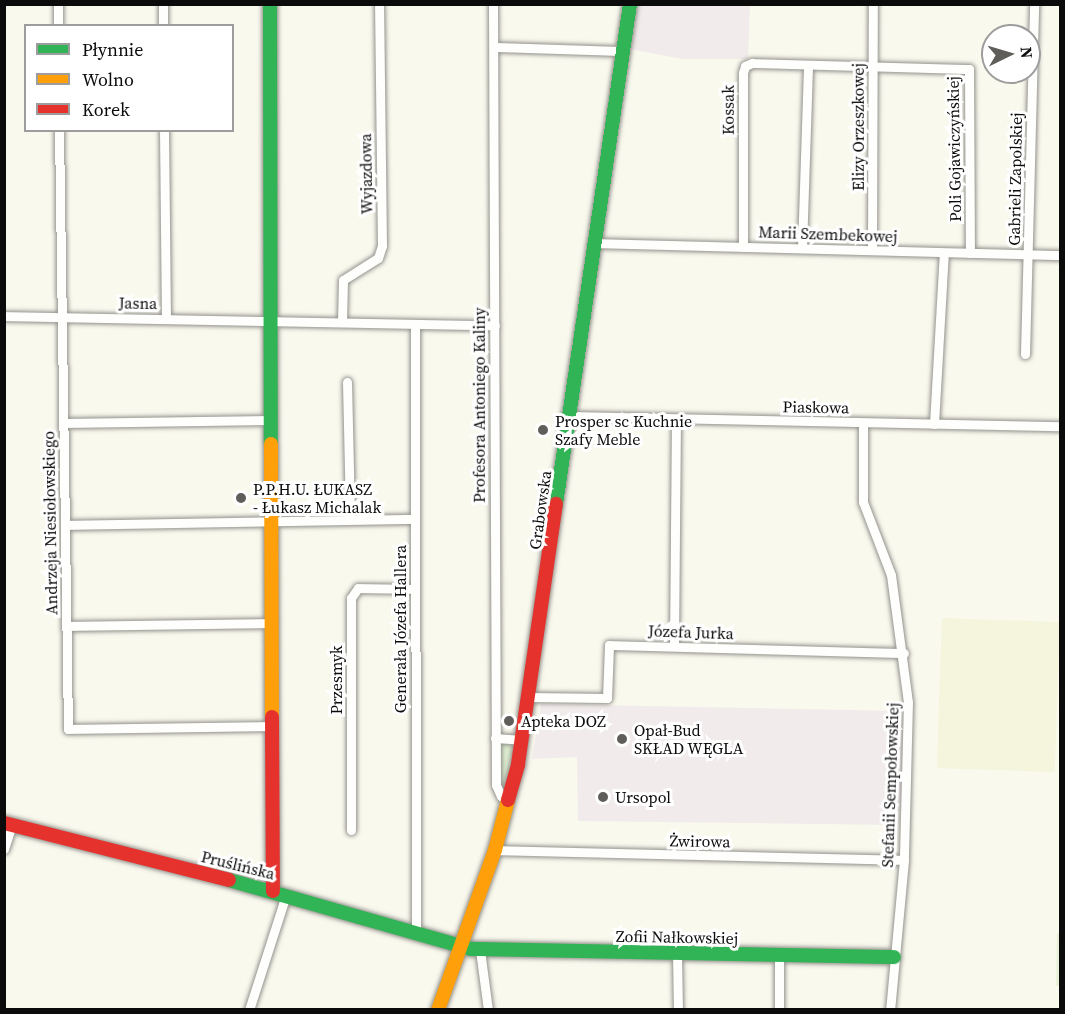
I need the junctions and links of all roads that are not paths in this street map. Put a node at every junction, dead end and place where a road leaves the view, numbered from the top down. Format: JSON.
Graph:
{"nodes":[{"id":1,"x":58,"y":4,"type":"edge"},
{"id":2,"x":163,"y":4,"type":"edge"},
{"id":3,"x":270,"y":4,"type":"edge"},
{"id":4,"x":379,"y":4,"type":"edge"},
{"id":5,"x":493,"y":4,"type":"edge"},
{"id":6,"x":630,"y":4,"type":"edge"},
{"id":7,"x":873,"y":4,"type":"edge"},
{"id":8,"x":1034,"y":4,"type":"edge"},
{"id":9,"x":58,"y":24,"type":"edge"},
{"id":10,"x":163,"y":24,"type":"edge"},
{"id":11,"x":494,"y":47,"type":"junction"},
{"id":12,"x":624,"y":51,"type":"junction"},
{"id":13,"x":808,"y":65,"type":"junction"},
{"id":14,"x":873,"y":67,"type":"junction"},
{"id":15,"x":59,"y":132,"type":"edge"},
{"id":16,"x":164,"y":132,"type":"edge"},
{"id":17,"x":596,"y":243,"type":"junction"},
{"id":18,"x":742,"y":247,"type":"junction"},
{"id":19,"x":802,"y":248,"type":"junction"},
{"id":20,"x":872,"y":250,"type":"junction"},
{"id":21,"x":944,"y":253,"type":"junction"},
{"id":22,"x":970,"y":253,"type":"junction"},
{"id":23,"x":1028,"y":254,"type":"junction"},
{"id":24,"x":1060,"y":255,"type":"edge"},
{"id":25,"x":4,"y":315,"type":"edge"},
{"id":26,"x":61,"y":317,"type":"junction"},
{"id":27,"x":166,"y":319,"type":"junction"},
{"id":28,"x":271,"y":321,"type":"junction"},
{"id":29,"x":342,"y":322,"type":"junction"},
{"id":30,"x":415,"y":324,"type":"junction"},
{"id":31,"x":495,"y":325,"type":"junction"},
{"id":32,"x":1025,"y":354,"type":"dead end"},
{"id":33,"x":348,"y":382,"type":"dead end"},
{"id":34,"x":570,"y":416,"type":"junction"},
{"id":35,"x":270,"y":420,"type":"junction"},
{"id":36,"x":676,"y":420,"type":"junction"},
{"id":37,"x":63,"y":423,"type":"junction"},
{"id":38,"x":863,"y":423,"type":"junction"},
{"id":39,"x":934,"y":424,"type":"junction"},
{"id":40,"x":1060,"y":426,"type":"edge"},
{"id":41,"x":350,"y":519,"type":"junction"},
{"id":42,"x":415,"y":519,"type":"junction"},
{"id":43,"x":270,"y":520,"type":"junction"},
{"id":44,"x":65,"y":525,"type":"junction"},
{"id":45,"x":415,"y":589,"type":"junction"},
{"id":46,"x":271,"y":623,"type":"junction"},
{"id":47,"x":66,"y":626,"type":"junction"},
{"id":48,"x":674,"y":646,"type":"junction"},
{"id":49,"x":904,"y":653,"type":"junction"},
{"id":50,"x":529,"y":697,"type":"junction"},
{"id":51,"x":271,"y":726,"type":"junction"},
{"id":52,"x":495,"y":738,"type":"junction"},
{"id":53,"x":522,"y":740,"type":"junction"},
{"id":54,"x":509,"y":800,"type":"junction"},
{"id":55,"x":8,"y":824,"type":"edge"},
{"id":56,"x":351,"y":830,"type":"dead end"},
{"id":57,"x":4,"y":849,"type":"edge"},
{"id":58,"x":495,"y":850,"type":"junction"},
{"id":59,"x":904,"y":860,"type":"junction"},
{"id":60,"x":280,"y":893,"type":"junction"},
{"id":61,"x":416,"y":934,"type":"junction"},
{"id":62,"x":461,"y":947,"type":"junction"},
{"id":63,"x":480,"y":950,"type":"junction"},
{"id":64,"x":677,"y":954,"type":"junction"},
{"id":65,"x":779,"y":954,"type":"junction"},
{"id":66,"x":894,"y":957,"type":"junction"},
{"id":67,"x":249,"y":1010,"type":"edge"},
{"id":68,"x":438,"y":1010,"type":"edge"},
{"id":69,"x":488,"y":1010,"type":"edge"},
{"id":70,"x":678,"y":1010,"type":"edge"},
{"id":71,"x":779,"y":1010,"type":"edge"},
{"id":72,"x":890,"y":1010,"type":"edge"}],
"edges":[{"from":1,"to":9,"type":"street"},
{"from":2,"to":10,"type":"street"},
{"from":3,"to":28,"type":"street"},
{"from":4,"to":29,"type":"street","name":"Wyjazdowa"},
{"from":5,"to":11,"type":"street","name":"Profesora Antoniego Kaliny"},
{"from":6,"to":12,"type":"street","name":"Grabowska"},
{"from":7,"to":14,"type":"street","name":"Elizy Orzeszkowej"},
{"from":8,"to":23,"type":"street","name":"Gabrieli Zapolskiej"},
{"from":11,"to":12,"type":"street"},
{"from":11,"to":31,"type":"street","name":"Profesora Antoniego Kaliny"},
{"from":12,"to":17,"type":"street","name":"Grabowska"},
{"from":13,"to":14,"type":"street","name":"Kossak"},
{"from":13,"to":18,"type":"street","name":"Kossak"},
{"from":13,"to":19,"type":"street"},
{"from":14,"to":20,"type":"street","name":"Elizy Orzeszkowej"},
{"from":14,"to":22,"type":"street","name":"Poli Gojawiczyńskiej"},
{"from":15,"to":26,"type":"street","name":"Andrzeja Niesiołowskiego"},
{"from":16,"to":27,"type":"street"},
{"from":17,"to":18,"type":"street","name":"Marii Szembekowej"},
{"from":17,"to":34,"type":"street","name":"Grabowska"},
{"from":18,"to":19,"type":"street","name":"Marii Szembekowej"},
{"from":19,"to":20,"type":"street","name":"Marii Szembekowej"},
{"from":20,"to":21,"type":"street","name":"Marii Szembekowej"},
{"from":21,"to":22,"type":"street","name":"Marii Szembekowej"},
{"from":21,"to":39,"type":"street"},
{"from":22,"to":23,"type":"street","name":"Marii Szembekowej"},
{"from":23,"to":24,"type":"street","name":"Marii Szembekowej"},
{"from":23,"to":32,"type":"street","name":"Gabrieli Zapolskiej"},
{"from":25,"to":26,"type":"street","name":"Jasna"},
{"from":26,"to":27,"type":"street","name":"Jasna"},
{"from":26,"to":37,"type":"street","name":"Andrzeja Niesiołowskiego"},
{"from":27,"to":28,"type":"street","name":"Jasna"},
{"from":28,"to":29,"type":"street","name":"Jasna"},
{"from":28,"to":35,"type":"street"},
{"from":29,"to":30,"type":"street","name":"Jasna"},
{"from":30,"to":31,"type":"street","name":"Jasna"},
{"from":30,"to":42,"type":"street","name":"Generała Józefa Hallera"},
{"from":31,"to":52,"type":"street","name":"Profesora Antoniego Kaliny"},
{"from":33,"to":41,"type":"street"},
{"from":34,"to":36,"type":"street","name":"Piaskowa"},
{"from":34,"to":50,"type":"street","name":"Grabowska"},
{"from":35,"to":37,"type":"street"},
{"from":35,"to":43,"type":"street"},
{"from":36,"to":38,"type":"street","name":"Piaskowa"},
{"from":36,"to":48,"type":"street"},
{"from":37,"to":44,"type":"street","name":"Andrzeja Niesiołowskiego"},
{"from":38,"to":39,"type":"street","name":"Piaskowa"},
{"from":38,"to":49,"type":"street","name":"Stefanii Sempołowskiej"},
{"from":39,"to":40,"type":"street","name":"Piaskowa"},
{"from":41,"to":42,"type":"street"},
{"from":41,"to":43,"type":"street"},
{"from":42,"to":45,"type":"street","name":"Generała Józefa Hallera"},
{"from":43,"to":44,"type":"street"},
{"from":43,"to":46,"type":"street"},
{"from":44,"to":47,"type":"street","name":"Andrzeja Niesiołowskiego"},
{"from":45,"to":56,"type":"street","name":"Przesmyk"},
{"from":45,"to":61,"type":"street","name":"Generała Józefa Hallera"},
{"from":46,"to":47,"type":"street"},
{"from":46,"to":51,"type":"street"},
{"from":47,"to":51,"type":"street","name":"Andrzeja Niesiołowskiego"},
{"from":48,"to":49,"type":"street","name":"Józefa Jurka"},
{"from":48,"to":50,"type":"street","name":"Józefa Jurka"},
{"from":49,"to":59,"type":"street","name":"Stefanii Sempołowskiej"},
{"from":50,"to":53,"type":"street","name":"Grabowska"},
{"from":51,"to":60,"type":"street"},
{"from":52,"to":53,"type":"street"},
{"from":52,"to":54,"type":"street","name":"Profesora Antoniego Kaliny"},
{"from":53,"to":54,"type":"street","name":"Grabowska"},
{"from":54,"to":58,"type":"street","name":"Grabowska"},
{"from":55,"to":57,"type":"street"},
{"from":55,"to":60,"type":"street","name":"Pruślińska"},
{"from":58,"to":59,"type":"street","name":"Żwirowa"},
{"from":58,"to":62,"type":"street","name":"Grabowska"},
{"from":59,"to":66,"type":"street","name":"Stefanii Sempołowskiej"},
{"from":60,"to":61,"type":"street","name":"Pruślińska"},
{"from":60,"to":67,"type":"street"},
{"from":61,"to":62,"type":"street","name":"Pruślińska"},
{"from":62,"to":63,"type":"street","name":"Zofii Nałkowskiej"},
{"from":62,"to":68,"type":"street","name":"Grabowska"},
{"from":63,"to":64,"type":"street","name":"Zofii Nałkowskiej"},
{"from":63,"to":69,"type":"street"},
{"from":64,"to":65,"type":"street","name":"Zofii Nałkowskiej"},
{"from":64,"to":70,"type":"street"},
{"from":65,"to":66,"type":"street","name":"Zofii Nałkowskiej"},
{"from":65,"to":71,"type":"street"},
{"from":66,"to":72,"type":"street","name":"Stefanii Sempołowskiej"}]}
